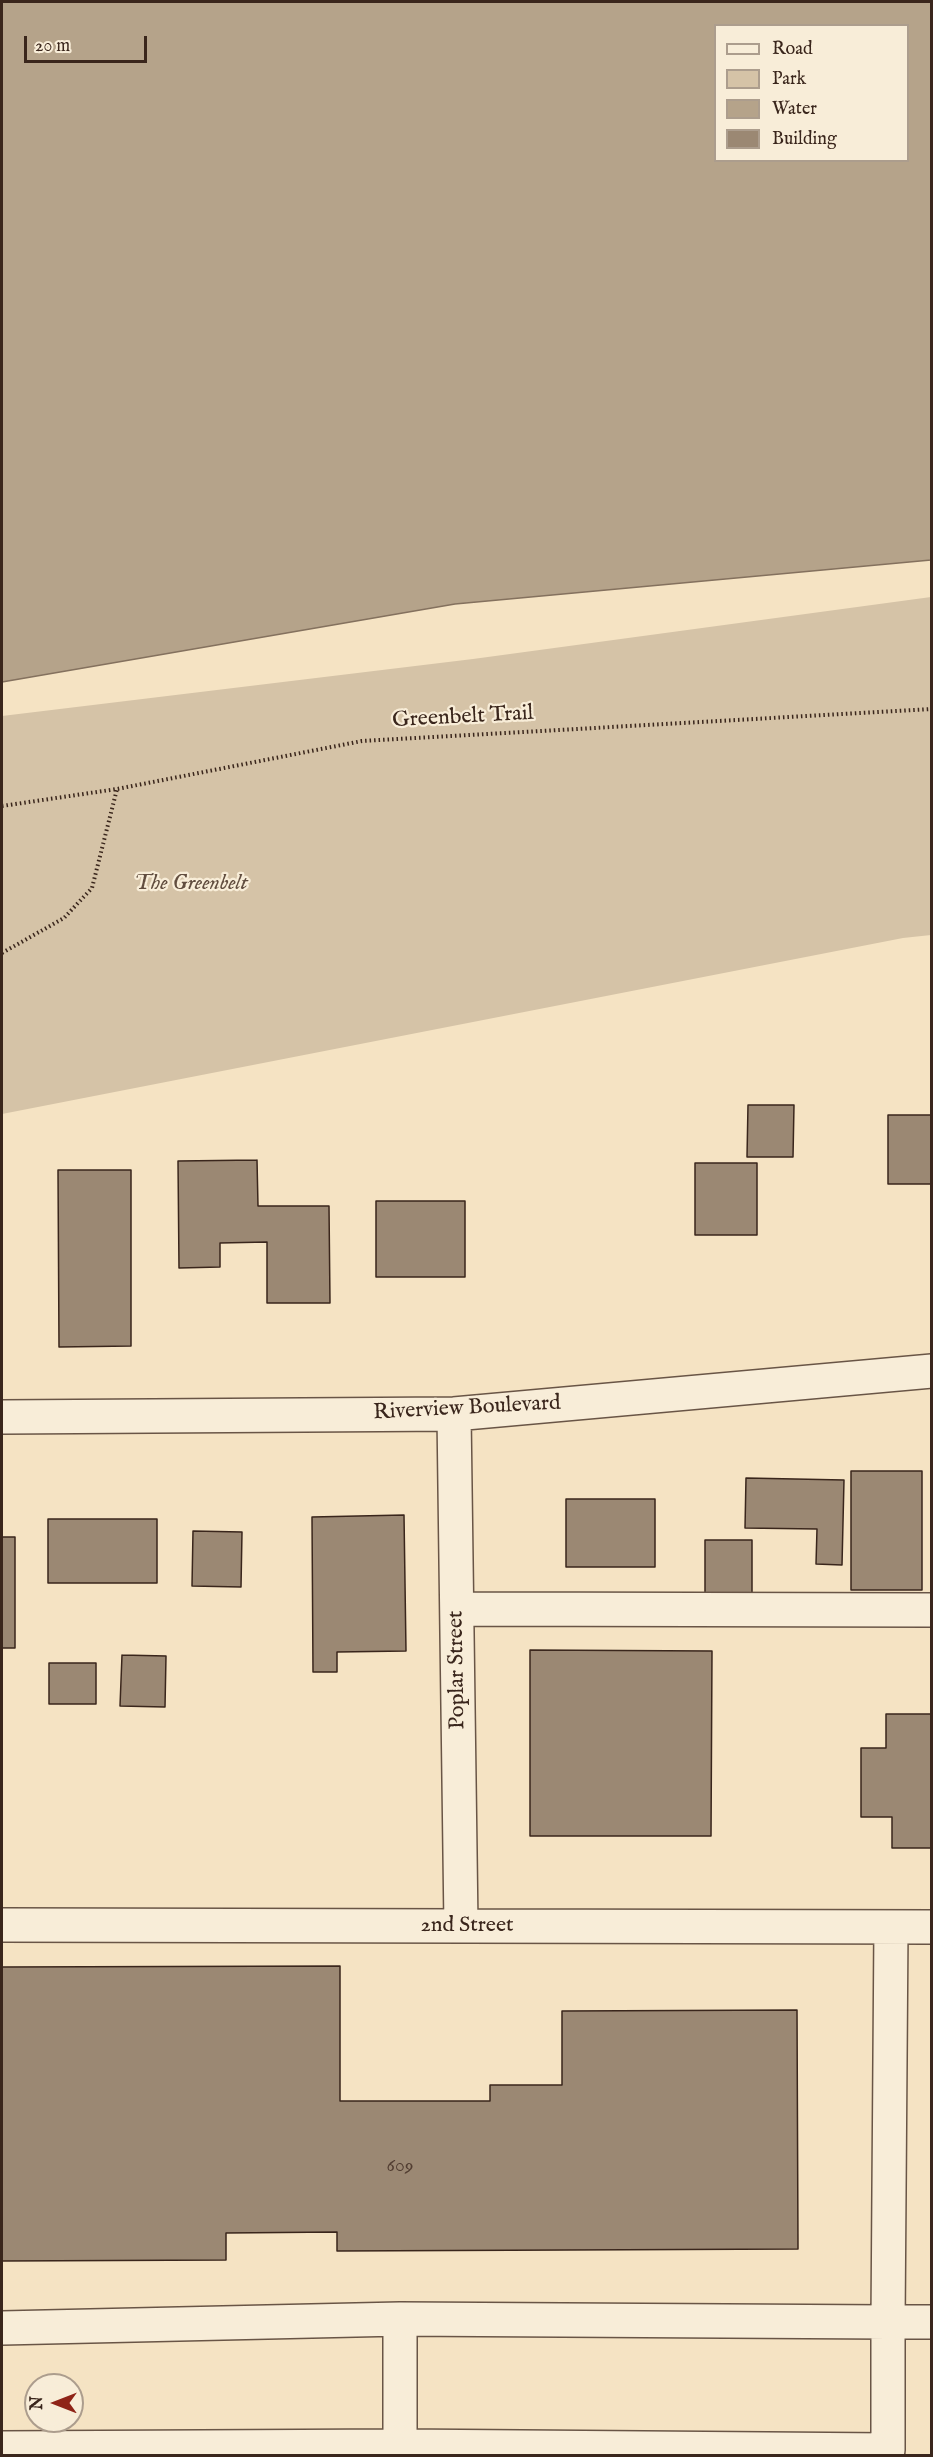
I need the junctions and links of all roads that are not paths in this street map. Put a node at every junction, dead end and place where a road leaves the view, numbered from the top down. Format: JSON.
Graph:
{"nodes":[{"id":1,"x":932,"y":1371,"type":"edge"},
{"id":2,"x":454,"y":1414,"type":"junction"},
{"id":3,"x":2,"y":1417,"type":"edge"},
{"id":4,"x":457,"y":1609,"type":"junction"},
{"id":5,"x":932,"y":1610,"type":"edge"},
{"id":6,"x":2,"y":1925,"type":"edge"},
{"id":7,"x":461,"y":1926,"type":"junction"},
{"id":8,"x":891,"y":1927,"type":"junction"},
{"id":9,"x":932,"y":1927,"type":"edge"},
{"id":10,"x":400,"y":2319,"type":"junction"},
{"id":11,"x":888,"y":2322,"type":"junction"},
{"id":12,"x":932,"y":2322,"type":"edge"},
{"id":13,"x":2,"y":2328,"type":"edge"},
{"id":14,"x":2,"y":2448,"type":"edge"},
{"id":15,"x":400,"y":2451,"type":"edge"}],
"edges":[{"from":1,"to":2,"type":"street","name":"Riverview Boulevard"},
{"from":2,"to":3,"type":"street","name":"Riverview Boulevard"},
{"from":2,"to":4,"type":"street","name":"Poplar Street"},
{"from":4,"to":5,"type":"street"},
{"from":4,"to":7,"type":"street","name":"Poplar Street"},
{"from":6,"to":7,"type":"street","name":"2nd Street"},
{"from":7,"to":8,"type":"street","name":"2nd Street"},
{"from":8,"to":9,"type":"street","name":"2nd Street"},
{"from":8,"to":11,"type":"street"},
{"from":10,"to":11,"type":"street"},
{"from":10,"to":13,"type":"street"},
{"from":10,"to":15,"type":"street"},
{"from":11,"to":12,"type":"street"},
{"from":11,"to":15,"type":"street"},
{"from":14,"to":15,"type":"street"}]}
